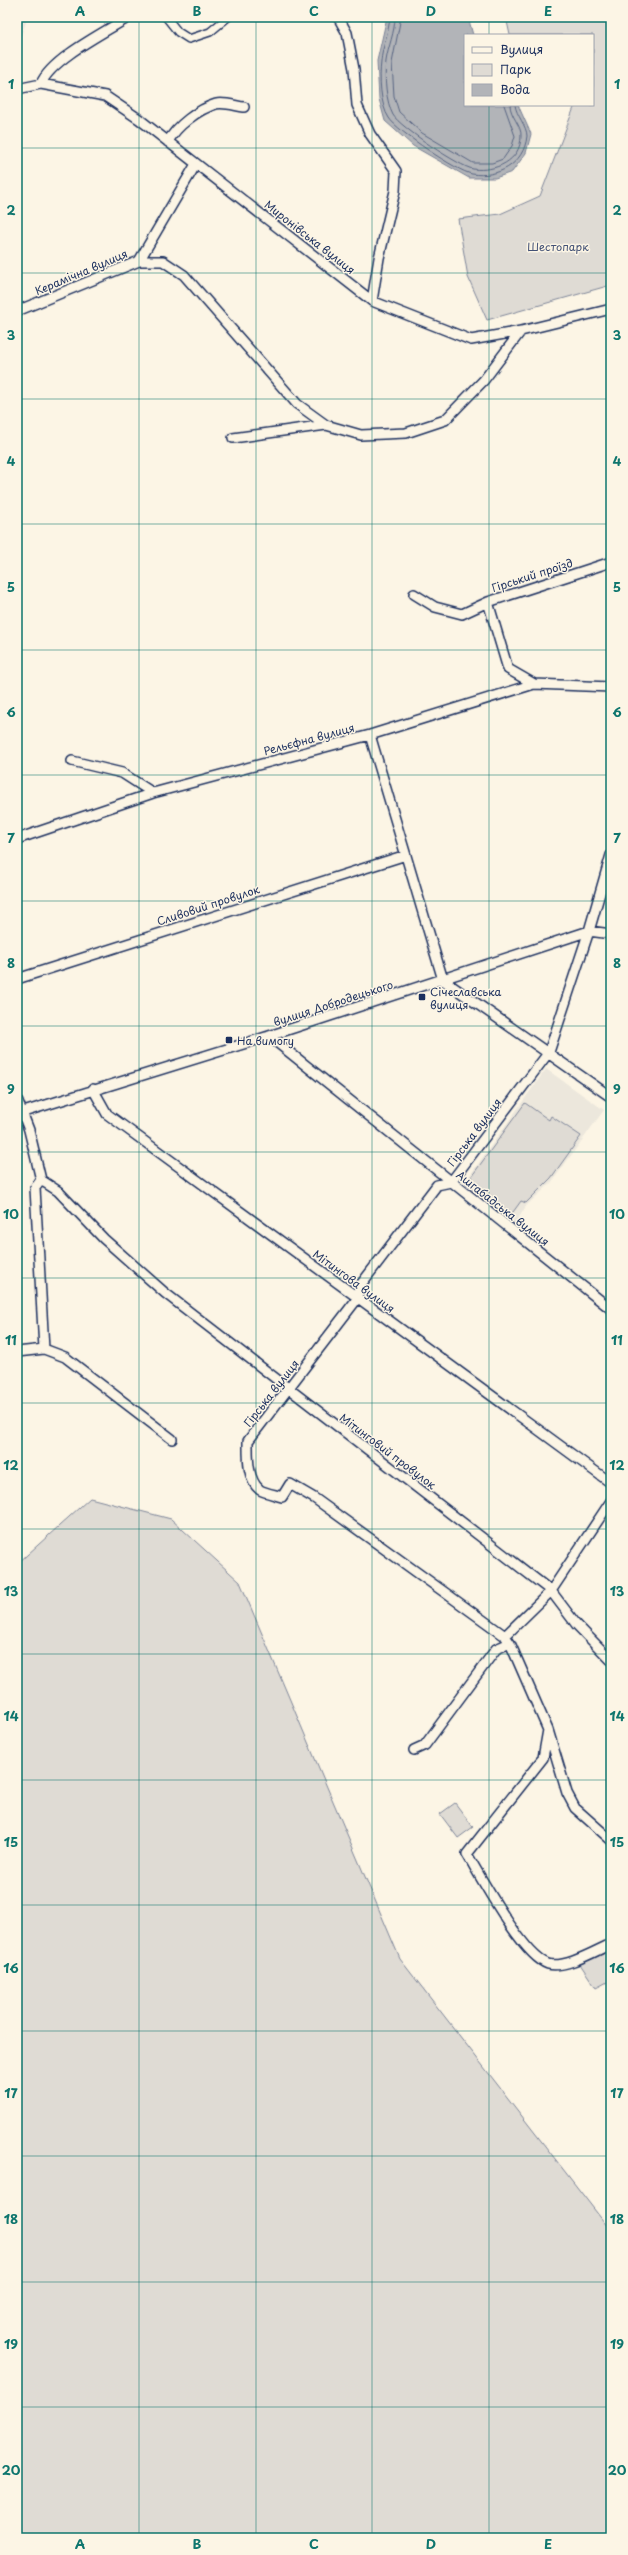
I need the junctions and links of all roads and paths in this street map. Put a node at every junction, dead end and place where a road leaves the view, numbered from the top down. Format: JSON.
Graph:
{"nodes":[{"id":1,"x":129,"y":17,"type":"edge"},
{"id":2,"x":166,"y":17,"type":"edge"},
{"id":3,"x":228,"y":17,"type":"edge"},
{"id":4,"x":338,"y":17,"type":"edge"},
{"id":5,"x":41,"y":84,"type":"junction"},
{"id":6,"x":17,"y":89,"type":"edge"},
{"id":7,"x":244,"y":108,"type":"dead end"},
{"id":8,"x":168,"y":142,"type":"junction"},
{"id":9,"x":196,"y":164,"type":"junction"},
{"id":10,"x":139,"y":261,"type":"junction"},
{"id":11,"x":372,"y":301,"type":"junction"},
{"id":12,"x":611,"y":309,"type":"edge"},
{"id":13,"x":17,"y":312,"type":"edge"},
{"id":14,"x":521,"y":331,"type":"junction"},
{"id":15,"x":326,"y":425,"type":"junction"},
{"id":16,"x":233,"y":438,"type":"dead end"},
{"id":17,"x":611,"y":562,"type":"edge"},
{"id":18,"x":414,"y":594,"type":"dead end"},
{"id":19,"x":488,"y":602,"type":"junction"},
{"id":20,"x":534,"y":684,"type":"junction"},
{"id":21,"x":611,"y":687,"type":"edge"},
{"id":22,"x":370,"y":735,"type":"junction"},
{"id":23,"x":72,"y":761,"type":"dead end"},
{"id":24,"x":153,"y":793,"type":"junction"},
{"id":25,"x":17,"y":839,"type":"edge"},
{"id":26,"x":406,"y":855,"type":"junction"},
{"id":27,"x":611,"y":855,"type":"edge"},
{"id":28,"x":589,"y":931,"type":"junction"},
{"id":29,"x":611,"y":934,"type":"edge"},
{"id":30,"x":17,"y":979,"type":"edge"},
{"id":31,"x":443,"y":980,"type":"junction"},
{"id":32,"x":269,"y":1036,"type":"junction"},
{"id":33,"x":549,"y":1052,"type":"junction"},
{"id":34,"x":93,"y":1089,"type":"junction"},
{"id":35,"x":611,"y":1097,"type":"edge"},
{"id":36,"x":17,"y":1099,"type":"edge"},
{"id":37,"x":20,"y":1113,"type":"edge"},
{"id":38,"x":41,"y":1180,"type":"junction"},
{"id":39,"x":451,"y":1182,"type":"junction"},
{"id":40,"x":357,"y":1299,"type":"junction"},
{"id":41,"x":611,"y":1309,"type":"edge"},
{"id":42,"x":44,"y":1349,"type":"junction"},
{"id":43,"x":17,"y":1352,"type":"edge"},
{"id":44,"x":289,"y":1390,"type":"junction"},
{"id":45,"x":172,"y":1439,"type":"dead end"},
{"id":46,"x":611,"y":1484,"type":"edge"},
{"id":47,"x":611,"y":1501,"type":"edge"},
{"id":48,"x":551,"y":1591,"type":"junction"},
{"id":49,"x":508,"y":1639,"type":"junction"},
{"id":50,"x":611,"y":1660,"type":"edge"},
{"id":51,"x":548,"y":1730,"type":"junction"},
{"id":52,"x":414,"y":1750,"type":"dead end"},
{"id":53,"x":611,"y":1840,"type":"edge"},
{"id":54,"x":611,"y":1944,"type":"edge"}],
"edges":[{"from":1,"to":5,"type":"street"},
{"from":2,"to":3,"type":"street"},
{"from":4,"to":11,"type":"street"},
{"from":5,"to":6,"type":"street","name":"Миронівська вулиця"},
{"from":5,"to":8,"type":"street","name":"Миронівська вулиця"},
{"from":7,"to":8,"type":"street"},
{"from":8,"to":9,"type":"street","name":"Миронівська вулиця"},
{"from":9,"to":10,"type":"street","name":"Керамічна вулиця"},
{"from":9,"to":11,"type":"street","name":"Миронівська вулиця"},
{"from":10,"to":13,"type":"street","name":"Керамічна вулиця"},
{"from":10,"to":15,"type":"street"},
{"from":11,"to":14,"type":"street","name":"Миронівська вулиця"},
{"from":12,"to":14,"type":"street","name":"Миронівська вулиця"},
{"from":14,"to":15,"type":"street"},
{"from":15,"to":16,"type":"street"},
{"from":17,"to":19,"type":"street","name":"Гірський проїзд"},
{"from":18,"to":19,"type":"street"},
{"from":19,"to":20,"type":"street","name":"Гірський проїзд"},
{"from":20,"to":21,"type":"street","name":"Рельєфна вулиця"},
{"from":20,"to":22,"type":"street","name":"Рельєфна вулиця"},
{"from":22,"to":24,"type":"street","name":"Рельєфна вулиця"},
{"from":22,"to":26,"type":"street"},
{"from":23,"to":24,"type":"street"},
{"from":24,"to":25,"type":"street","name":"Рельєфна вулиця"},
{"from":26,"to":30,"type":"street","name":"Сливовий провулок"},
{"from":26,"to":31,"type":"street"},
{"from":27,"to":28,"type":"street","name":"Гірська вулиця"},
{"from":28,"to":29,"type":"street","name":"вулиця Добродецького"},
{"from":28,"to":31,"type":"street","name":"вулиця Добродецького"},
{"from":28,"to":33,"type":"street","name":"Гірська вулиця"},
{"from":31,"to":32,"type":"street","name":"вулиця Добродецького"},
{"from":31,"to":33,"type":"street"},
{"from":32,"to":34,"type":"street","name":"вулиця Добродецького"},
{"from":32,"to":39,"type":"street","name":"Ашгабадська вулиця"},
{"from":33,"to":35,"type":"street"},
{"from":33,"to":39,"type":"street","name":"Гірська вулиця"},
{"from":34,"to":37,"type":"street","name":"вулиця Добродецького"},
{"from":34,"to":40,"type":"street","name":"Мітингова вулиця"},
{"from":36,"to":37,"type":"street"},
{"from":37,"to":38,"type":"street"},
{"from":38,"to":42,"type":"street"},
{"from":38,"to":44,"type":"street","name":"Мітинговий провулок"},
{"from":39,"to":40,"type":"street","name":"Гірська вулиця"},
{"from":39,"to":41,"type":"street","name":"Ашгабадська вулиця"},
{"from":40,"to":44,"type":"street","name":"Гірська вулиця"},
{"from":40,"to":46,"type":"street","name":"Мітингова вулиця"},
{"from":42,"to":43,"type":"street"},
{"from":42,"to":45,"type":"street"},
{"from":44,"to":48,"type":"street","name":"Мітинговий провулок"},
{"from":44,"to":49,"type":"street","name":"Гірська вулиця"},
{"from":47,"to":48,"type":"street"},
{"from":48,"to":49,"type":"street"},
{"from":48,"to":50,"type":"street","name":"Мітинговий провулок"},
{"from":49,"to":51,"type":"street"},
{"from":49,"to":52,"type":"street"},
{"from":51,"to":53,"type":"street"},
{"from":51,"to":54,"type":"street"}]}
